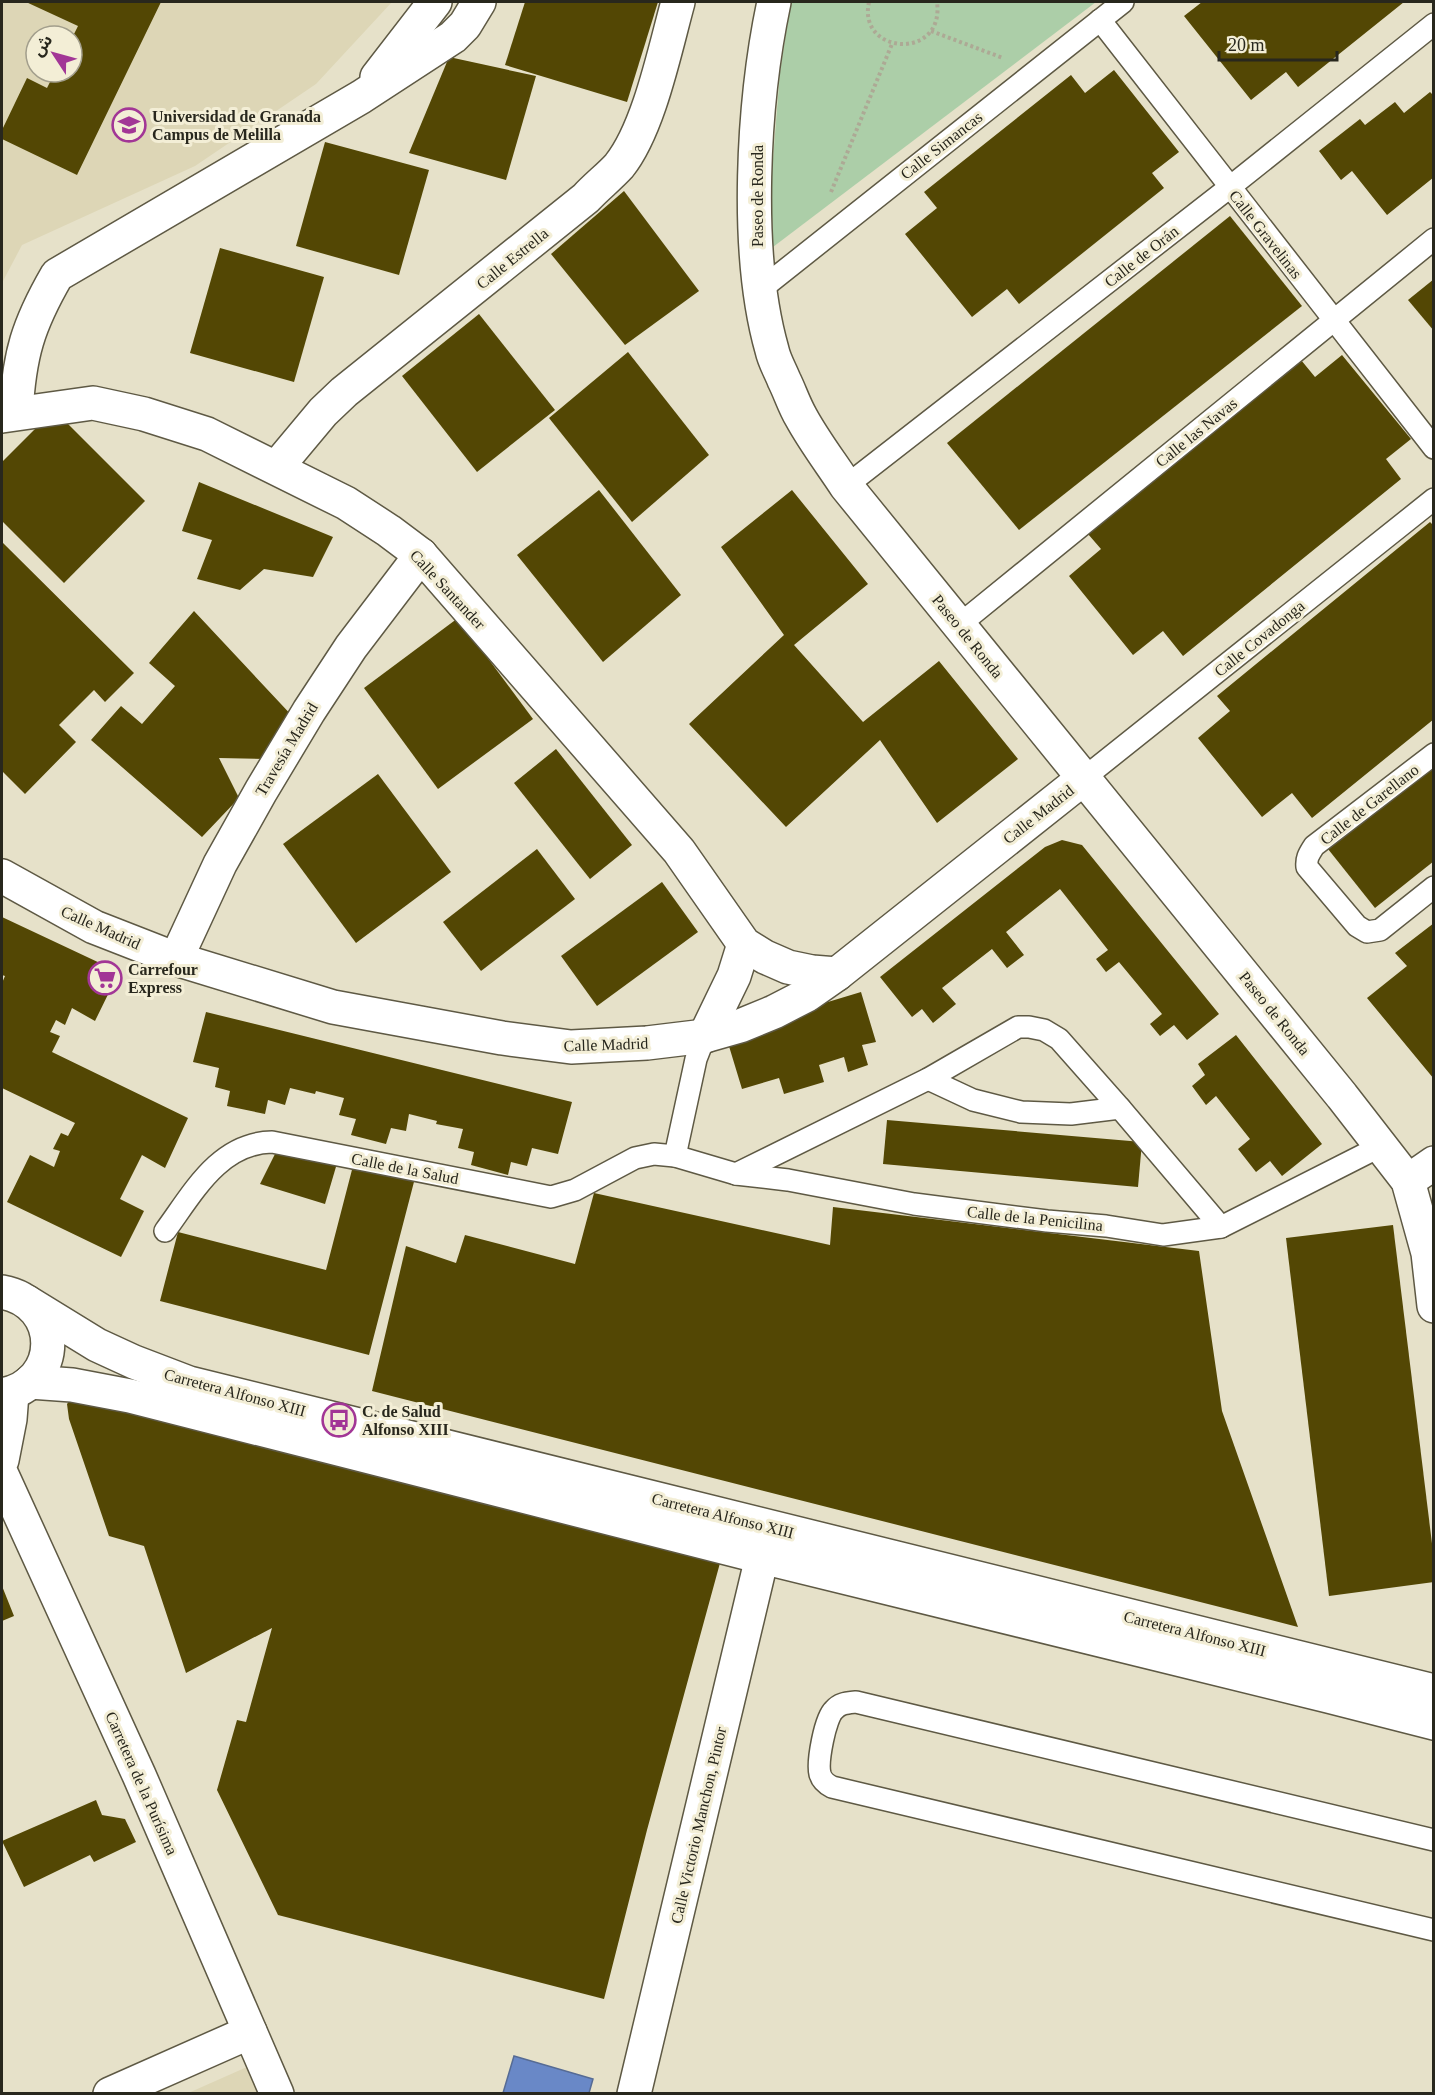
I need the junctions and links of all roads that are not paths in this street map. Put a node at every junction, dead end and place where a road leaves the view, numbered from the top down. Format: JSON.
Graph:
{"nodes":[{"id":1,"x":435,"y":2,"type":"edge"},
{"id":2,"x":479,"y":2,"type":"edge"},
{"id":3,"x":678,"y":2,"type":"edge"},
{"id":4,"x":774,"y":2,"type":"edge"},
{"id":5,"x":1123,"y":2,"type":"edge"},
{"id":6,"x":1100,"y":20,"type":"junction"},
{"id":7,"x":1434,"y":24,"type":"edge"},
{"id":8,"x":361,"y":97,"type":"junction"},
{"id":9,"x":1230,"y":187,"type":"junction"},
{"id":10,"x":1434,"y":239,"type":"edge"},
{"id":11,"x":760,"y":290,"type":"junction"},
{"id":12,"x":1334,"y":321,"type":"junction"},
{"id":13,"x":9,"y":414,"type":"edge"},
{"id":14,"x":1434,"y":448,"type":"edge"},
{"id":15,"x":277,"y":467,"type":"junction"},
{"id":16,"x":846,"y":486,"type":"junction"},
{"id":17,"x":1434,"y":499,"type":"edge"},
{"id":18,"x":421,"y":555,"type":"junction"},
{"id":19,"x":959,"y":625,"type":"junction"},
{"id":20,"x":1434,"y":754,"type":"edge"},
{"id":21,"x":1084,"y":778,"type":"junction"},
{"id":22,"x":2,"y":876,"type":"edge"},
{"id":23,"x":1434,"y":887,"type":"edge"},
{"id":24,"x":744,"y":944,"type":"junction"},
{"id":25,"x":176,"y":959,"type":"junction"},
{"id":26,"x":837,"y":974,"type":"junction"},
{"id":27,"x":705,"y":1036,"type":"junction"},
{"id":28,"x":928,"y":1079,"type":"junction"},
{"id":29,"x":1120,"y":1108,"type":"junction"},
{"id":30,"x":1381,"y":1146,"type":"junction"},
{"id":31,"x":675,"y":1156,"type":"junction"},
{"id":32,"x":1421,"y":1172,"type":"edge"},
{"id":33,"x":736,"y":1174,"type":"junction"},
{"id":34,"x":1221,"y":1227,"type":"junction"},
{"id":35,"x":165,"y":1231,"type":"dead end"},
{"id":36,"x":14,"y":1297,"type":"edge"},
{"id":37,"x":1434,"y":1306,"type":"edge"},
{"id":38,"x":14,"y":1390,"type":"edge"},
{"id":39,"x":2,"y":1460,"type":"edge"},
{"id":40,"x":2,"y":1475,"type":"edge"},
{"id":41,"x":762,"y":1557,"type":"junction"},
{"id":42,"x":1434,"y":1691,"type":"edge"},
{"id":43,"x":1328,"y":1696,"type":"junction"},
{"id":44,"x":1434,"y":1713,"type":"edge"},
{"id":45,"x":1434,"y":1724,"type":"edge"},
{"id":46,"x":1434,"y":1840,"type":"edge"},
{"id":47,"x":1434,"y":1930,"type":"edge"},
{"id":48,"x":250,"y":2032,"type":"junction"},
{"id":49,"x":110,"y":2094,"type":"edge"},
{"id":50,"x":277,"y":2094,"type":"edge"},
{"id":51,"x":634,"y":2094,"type":"edge"}],
"edges":[{"from":1,"to":8,"type":"street"},
{"from":2,"to":8,"type":"street"},
{"from":3,"to":15,"type":"street","name":"Calle Estrella"},
{"from":4,"to":11,"type":"street","name":"Paseo de Ronda"},
{"from":5,"to":6,"type":"lane","name":"Calle Simancas"},
{"from":6,"to":9,"type":"lane","name":"Calle Gravelinas"},
{"from":6,"to":11,"type":"lane","name":"Calle Simancas"},
{"from":7,"to":9,"type":"lane","name":"Calle de Orán"},
{"from":8,"to":13,"type":"street"},
{"from":9,"to":12,"type":"lane","name":"Calle Gravelinas"},
{"from":9,"to":16,"type":"lane","name":"Calle de Orán"},
{"from":10,"to":12,"type":"lane","name":"Calle las Navas"},
{"from":11,"to":16,"type":"street","name":"Paseo de Ronda"},
{"from":12,"to":14,"type":"lane","name":"Calle Gravelinas"},
{"from":12,"to":19,"type":"lane","name":"Calle las Navas"},
{"from":13,"to":15,"type":"street","name":"Calle Santander"},
{"from":15,"to":18,"type":"street","name":"Calle Santander"},
{"from":16,"to":19,"type":"street","name":"Paseo de Ronda"},
{"from":17,"to":21,"type":"lane","name":"Calle Covadonga"},
{"from":18,"to":24,"type":"street","name":"Calle Santander"},
{"from":18,"to":25,"type":"street","name":"Travesía Madrid"},
{"from":19,"to":21,"type":"street","name":"Paseo de Ronda"},
{"from":20,"to":23,"type":"lane","name":"Calle de Garellano"},
{"from":21,"to":26,"type":"street","name":"Calle Madrid"},
{"from":21,"to":30,"type":"street","name":"Paseo de Ronda"},
{"from":22,"to":25,"type":"street","name":"Calle Madrid"},
{"from":24,"to":26,"type":"street","name":"Calle Santander"},
{"from":24,"to":27,"type":"street"},
{"from":25,"to":27,"type":"street","name":"Calle Madrid"},
{"from":26,"to":27,"type":"street","name":"Calle Madrid"},
{"from":27,"to":31,"type":"lane"},
{"from":28,"to":29,"type":"lane"},
{"from":28,"to":29,"type":"lane"},
{"from":28,"to":33,"type":"lane"},
{"from":29,"to":34,"type":"lane"},
{"from":30,"to":32,"type":"street","name":"Paseo de Ronda"},
{"from":30,"to":34,"type":"lane","name":"Calle de la Penicilina"},
{"from":31,"to":33,"type":"lane","name":"Calle de la Penicilina"},
{"from":31,"to":35,"type":"lane","name":"Calle de la Salud"},
{"from":32,"to":37,"type":"street"},
{"from":33,"to":34,"type":"lane","name":"Calle de la Penicilina"},
{"from":36,"to":38,"type":"street"},
{"from":36,"to":42,"type":"street","name":"Carretera Alfonso XIII"},
{"from":38,"to":39,"type":"street"},
{"from":38,"to":41,"type":"street","name":"Carretera Alfonso XIII"},
{"from":40,"to":48,"type":"street","name":"Carretera de la Purísima"},
{"from":41,"to":43,"type":"street","name":"Carretera Alfonso XIII"},
{"from":41,"to":51,"type":"street","name":"Calle Victorio Manchon, Pintor"},
{"from":43,"to":44,"type":"street"},
{"from":43,"to":45,"type":"street","name":"Carretera Alfonso XIII"},
{"from":46,"to":47,"type":"lane"},
{"from":48,"to":49,"type":"street"},
{"from":48,"to":50,"type":"street","name":"Carretera de la Purísima"}]}
